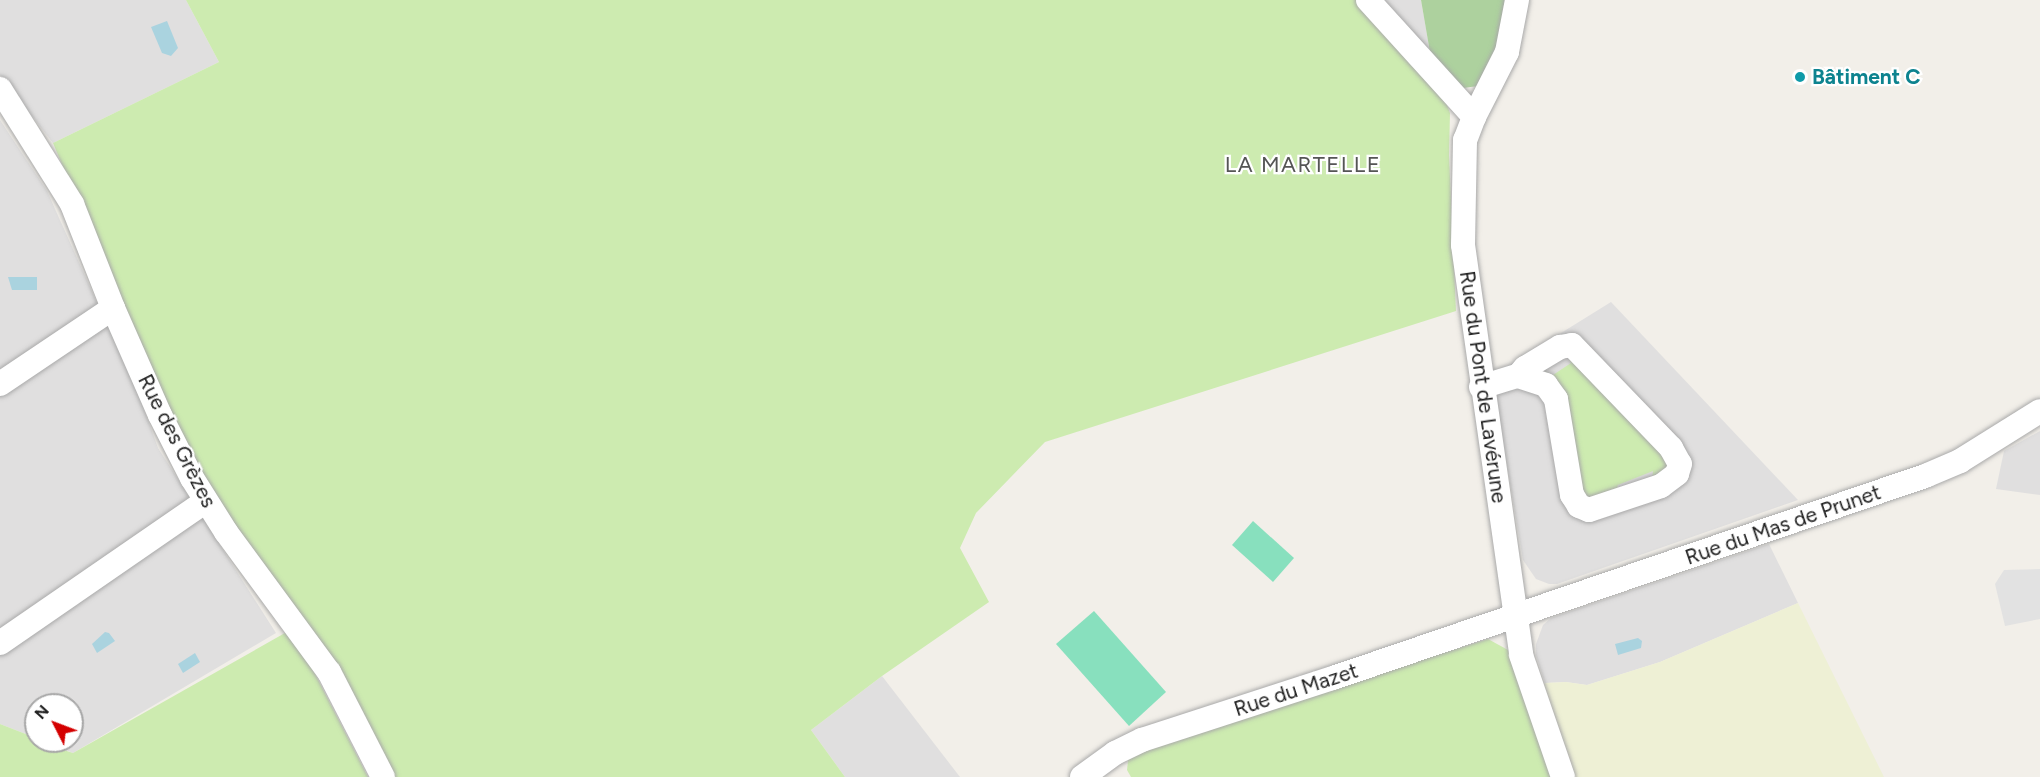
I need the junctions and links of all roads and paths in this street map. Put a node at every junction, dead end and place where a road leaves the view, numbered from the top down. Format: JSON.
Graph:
{"nodes":[{"id":1,"x":1368,"y":0,"type":"edge"},
{"id":2,"x":1517,"y":0,"type":"edge"},
{"id":3,"x":0,"y":89,"type":"edge"},
{"id":4,"x":1474,"y":117,"type":"junction"},
{"id":5,"x":113,"y":308,"type":"junction"},
{"id":6,"x":1518,"y":376,"type":"junction"},
{"id":7,"x":0,"y":384,"type":"edge"},
{"id":8,"x":1481,"y":387,"type":"junction"},
{"id":9,"x":2040,"y":411,"type":"edge"},
{"id":10,"x":206,"y":501,"type":"junction"},
{"id":11,"x":1516,"y":616,"type":"junction"},
{"id":12,"x":0,"y":644,"type":"edge"},
{"id":13,"x":383,"y":777,"type":"edge"},
{"id":14,"x":1082,"y":777,"type":"edge"},
{"id":15,"x":1563,"y":777,"type":"edge"}],
"edges":[{"from":1,"to":4,"type":"street"},
{"from":2,"to":4,"type":"street","name":"Rue du Pont de Lavérune"},
{"from":3,"to":5,"type":"street","name":"Rue des Grèzes"},
{"from":4,"to":8,"type":"street","name":"Rue du Pont de Lavérune"},
{"from":5,"to":7,"type":"street"},
{"from":5,"to":10,"type":"street","name":"Rue des Grèzes"},
{"from":6,"to":6,"type":"street"},
{"from":6,"to":8,"type":"street"},
{"from":8,"to":11,"type":"street","name":"Rue du Pont de Lavérune"},
{"from":9,"to":11,"type":"street","name":"Rue du Mas de Prunet"},
{"from":10,"to":12,"type":"street"},
{"from":10,"to":13,"type":"street","name":"Rue des Grèzes"},
{"from":11,"to":14,"type":"street","name":"Rue du Mazet"},
{"from":11,"to":15,"type":"street","name":"Rue du Pont de Lavérune"}]}
